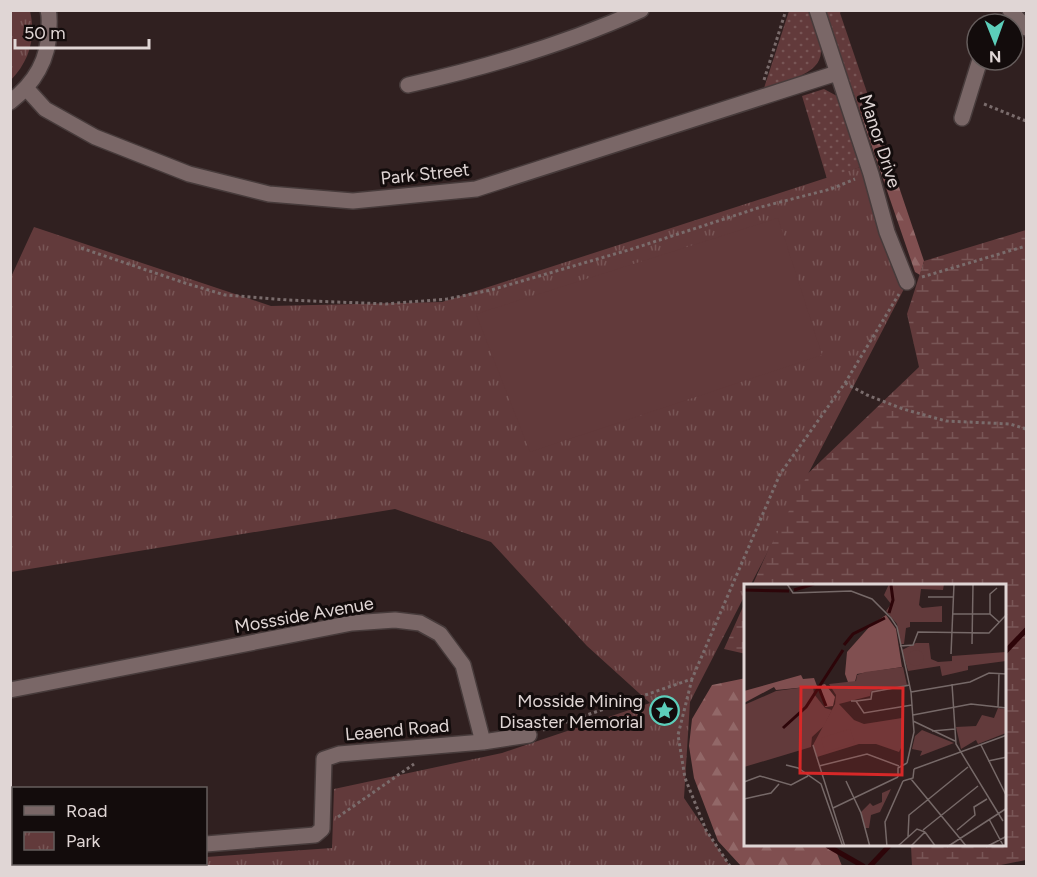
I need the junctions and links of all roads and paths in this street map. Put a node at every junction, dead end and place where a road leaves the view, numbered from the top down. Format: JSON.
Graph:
{"nodes":[{"id":1,"x":48,"y":10,"type":"edge"},
{"id":2,"x":641,"y":10,"type":"edge"},
{"id":3,"x":784,"y":10,"type":"edge"},
{"id":4,"x":817,"y":10,"type":"edge"},
{"id":5,"x":976,"y":72,"type":"edge"},
{"id":6,"x":837,"y":73,"type":"junction"},
{"id":7,"x":408,"y":85,"type":"dead end"},
{"id":8,"x":26,"y":88,"type":"junction"},
{"id":9,"x":968,"y":98,"type":"junction"},
{"id":10,"x":758,"y":99,"type":"junction"},
{"id":11,"x":10,"y":102,"type":"edge"},
{"id":12,"x":962,"y":118,"type":"dead end"},
{"id":13,"x":1026,"y":122,"type":"edge"},
{"id":14,"x":871,"y":174,"type":"junction"},
{"id":15,"x":1026,"y":246,"type":"edge"},
{"id":16,"x":81,"y":248,"type":"dead end"},
{"id":17,"x":907,"y":282,"type":"junction"},
{"id":18,"x":844,"y":383,"type":"junction"},
{"id":19,"x":1026,"y":429,"type":"edge"},
{"id":20,"x":692,"y":679,"type":"junction"},
{"id":21,"x":10,"y":690,"type":"edge"},
{"id":22,"x":530,"y":735,"type":"joint"},
{"id":23,"x":483,"y":742,"type":"junction"},
{"id":24,"x":415,"y":763,"type":"dead end"},
{"id":25,"x":322,"y":829,"type":"junction"},
{"id":26,"x":207,"y":844,"type":"edge"},
{"id":27,"x":730,"y":867,"type":"edge"}],
"edges":[{"from":1,"to":8,"type":"street"},
{"from":2,"to":7,"type":"street"},
{"from":3,"to":10,"type":"path"},
{"from":4,"to":6,"type":"street","name":"Manor Drive"},
{"from":5,"to":9,"type":"street"},
{"from":6,"to":10,"type":"street","name":"Park Street"},
{"from":6,"to":14,"type":"street","name":"Manor Drive"},
{"from":8,"to":10,"type":"street","name":"Park Street"},
{"from":8,"to":11,"type":"street"},
{"from":9,"to":12,"type":"street"},
{"from":9,"to":13,"type":"path"},
{"from":14,"to":16,"type":"path"},
{"from":14,"to":17,"type":"street","name":"Manor Drive"},
{"from":15,"to":17,"type":"path"},
{"from":17,"to":18,"type":"path"},
{"from":18,"to":19,"type":"path"},
{"from":18,"to":20,"type":"path"},
{"from":20,"to":22,"type":"path"},
{"from":20,"to":27,"type":"path"},
{"from":21,"to":23,"type":"street","name":"Mossside Avenue"},
{"from":22,"to":23,"type":"street"},
{"from":23,"to":25,"type":"street","name":"Leaend Road"},
{"from":24,"to":25,"type":"path"},
{"from":25,"to":26,"type":"street"}]}
